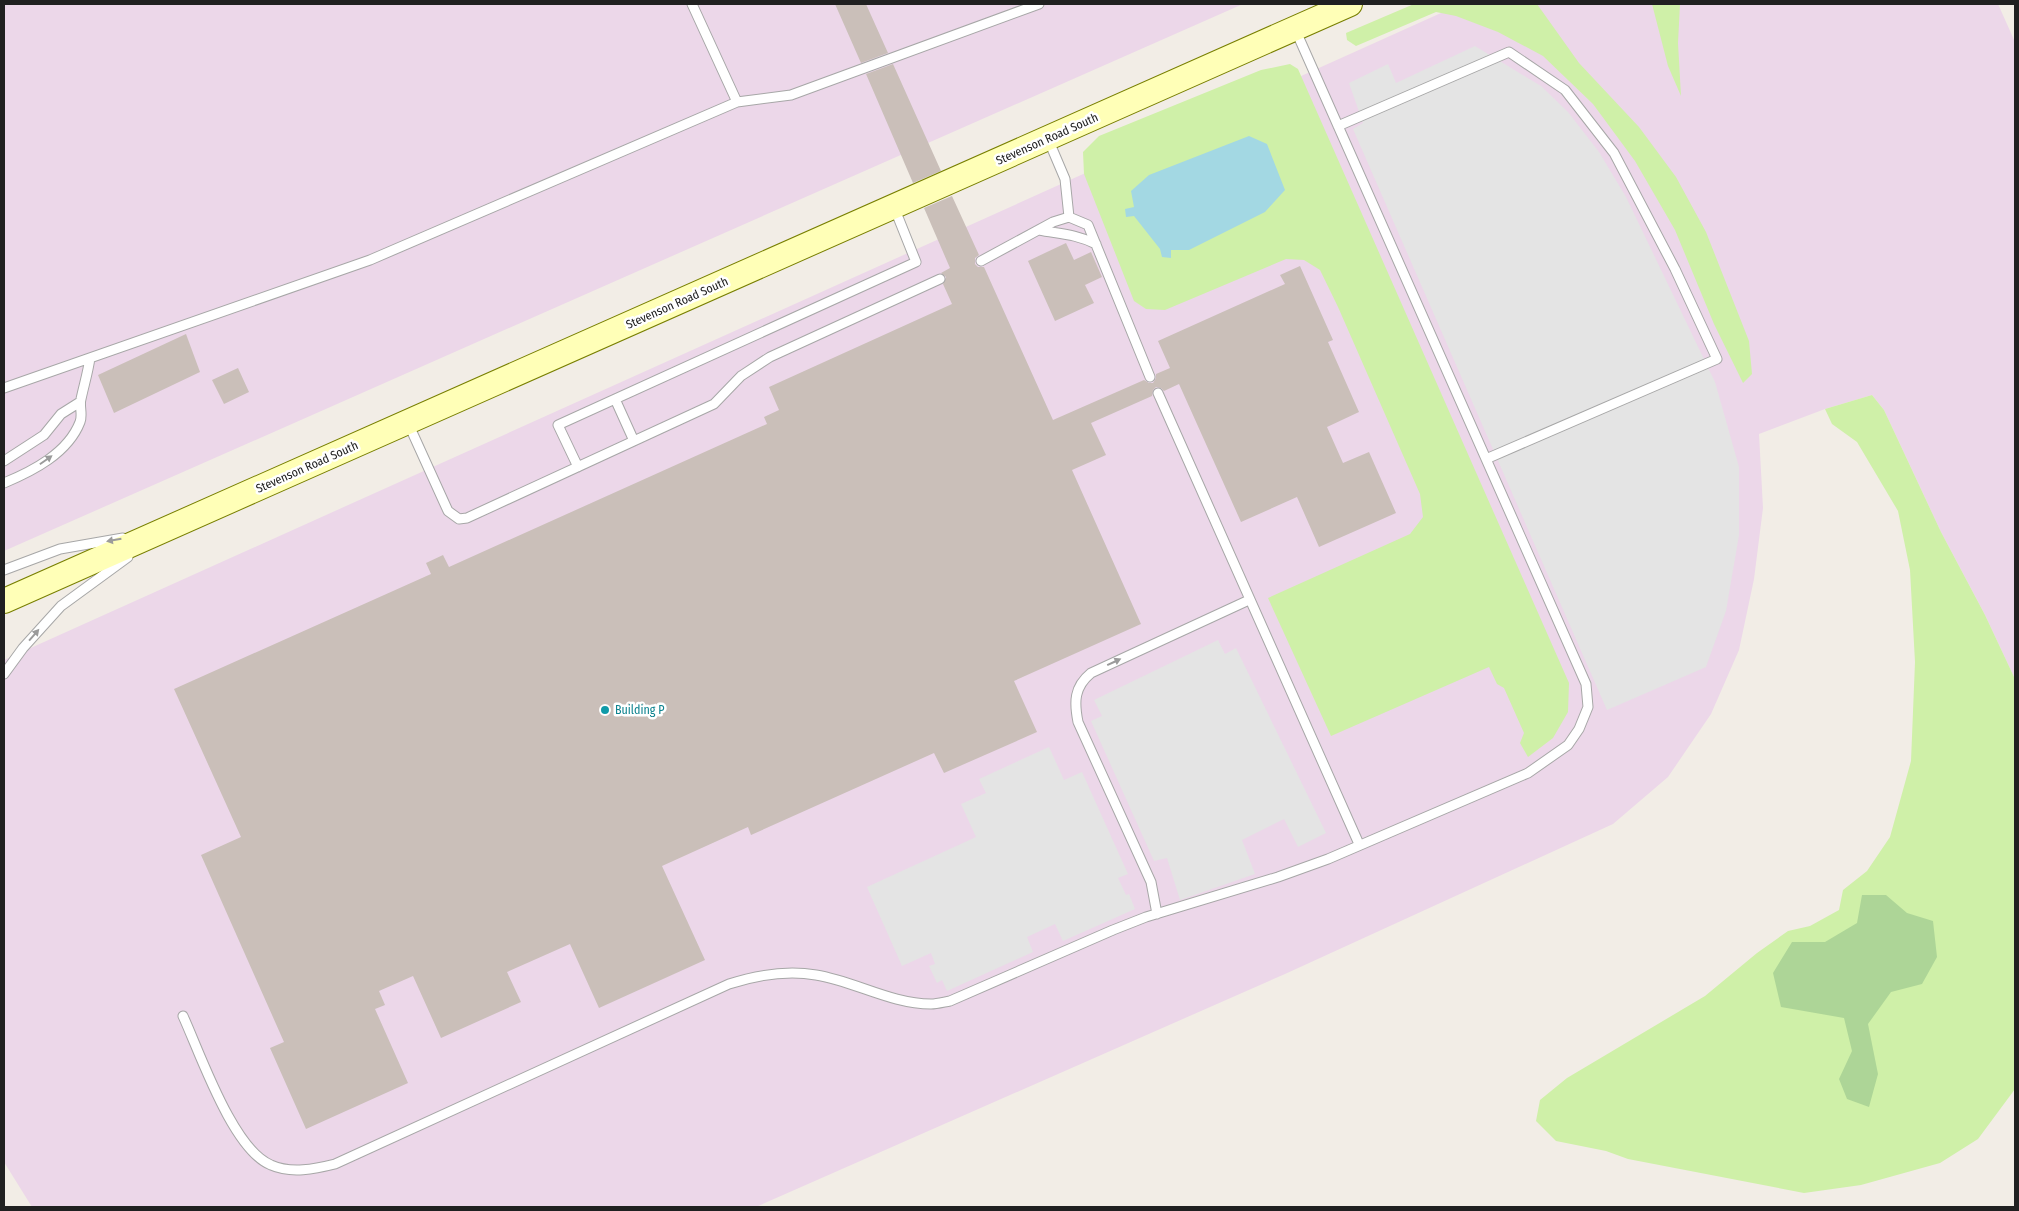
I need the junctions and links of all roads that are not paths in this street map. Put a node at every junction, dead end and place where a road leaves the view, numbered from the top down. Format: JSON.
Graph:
{"nodes":[{"id":1,"x":692,"y":4,"type":"edge"},
{"id":2,"x":1039,"y":4,"type":"edge"},
{"id":3,"x":1350,"y":4,"type":"edge"},
{"id":4,"x":1295,"y":29,"type":"junction"},
{"id":5,"x":737,"y":102,"type":"junction"},
{"id":6,"x":1338,"y":126,"type":"junction"},
{"id":7,"x":1048,"y":138,"type":"junction"},
{"id":8,"x":894,"y":207,"type":"junction"},
{"id":9,"x":1069,"y":218,"type":"junction"},
{"id":10,"x":1039,"y":230,"type":"junction"},
{"id":11,"x":1096,"y":244,"type":"junction"},
{"id":12,"x":981,"y":261,"type":"dead end"},
{"id":13,"x":940,"y":279,"type":"dead end"},
{"id":14,"x":90,"y":358,"type":"junction"},
{"id":15,"x":1150,"y":377,"type":"dead end"},
{"id":16,"x":4,"y":388,"type":"edge"},
{"id":17,"x":1158,"y":393,"type":"dead end"},
{"id":18,"x":615,"y":399,"type":"junction"},
{"id":19,"x":80,"y":402,"type":"junction"},
{"id":20,"x":408,"y":422,"type":"junction"},
{"id":21,"x":634,"y":441,"type":"junction"},
{"id":22,"x":1486,"y":459,"type":"junction"},
{"id":23,"x":4,"y":461,"type":"edge"},
{"id":24,"x":578,"y":467,"type":"junction"},
{"id":25,"x":4,"y":483,"type":"edge"},
{"id":26,"x":162,"y":532,"type":"junction"},
{"id":27,"x":4,"y":570,"type":"edge"},
{"id":28,"x":1249,"y":600,"type":"junction"},
{"id":29,"x":4,"y":601,"type":"edge"},
{"id":30,"x":4,"y":674,"type":"edge"},
{"id":31,"x":1360,"y":844,"type":"junction"},
{"id":32,"x":1157,"y":914,"type":"junction"},
{"id":33,"x":183,"y":1016,"type":"dead end"}],
"edges":[{"from":1,"to":5,"type":"lane"},
{"from":2,"to":5,"type":"lane"},
{"from":3,"to":4,"type":"main road","name":"Stevenson Road South"},
{"from":4,"to":6,"type":"lane"},
{"from":4,"to":7,"type":"main road","name":"Stevenson Road South"},
{"from":5,"to":14,"type":"lane"},
{"from":6,"to":22,"type":"lane"},
{"from":6,"to":22,"type":"lane"},
{"from":7,"to":8,"type":"main road","name":"Stevenson Road South"},
{"from":7,"to":9,"type":"lane"},
{"from":8,"to":18,"type":"lane"},
{"from":8,"to":20,"type":"main road","name":"Stevenson Road South"},
{"from":9,"to":10,"type":"lane"},
{"from":9,"to":11,"type":"lane"},
{"from":10,"to":11,"type":"lane"},
{"from":10,"to":12,"type":"lane"},
{"from":11,"to":15,"type":"lane"},
{"from":13,"to":21,"type":"lane"},
{"from":14,"to":16,"type":"lane"},
{"from":14,"to":19,"type":"lane"},
{"from":17,"to":28,"type":"lane"},
{"from":18,"to":21,"type":"lane"},
{"from":18,"to":24,"type":"lane"},
{"from":19,"to":23,"type":"lane"},
{"from":25,"to":19,"type":"lane","one_way":true},
{"from":20,"to":24,"type":"lane"},
{"from":20,"to":26,"type":"main road","name":"Stevenson Road South"},
{"from":21,"to":24,"type":"lane"},
{"from":22,"to":31,"type":"lane"},
{"from":26,"to":27,"type":"lane","one_way":true},
{"from":26,"to":29,"type":"main road","name":"Stevenson Road South"},
{"from":30,"to":26,"type":"lane","one_way":true},
{"from":28,"to":31,"type":"lane"},
{"from":32,"to":28,"type":"lane","one_way":true},
{"from":31,"to":32,"type":"lane"},
{"from":32,"to":33,"type":"lane"}]}
